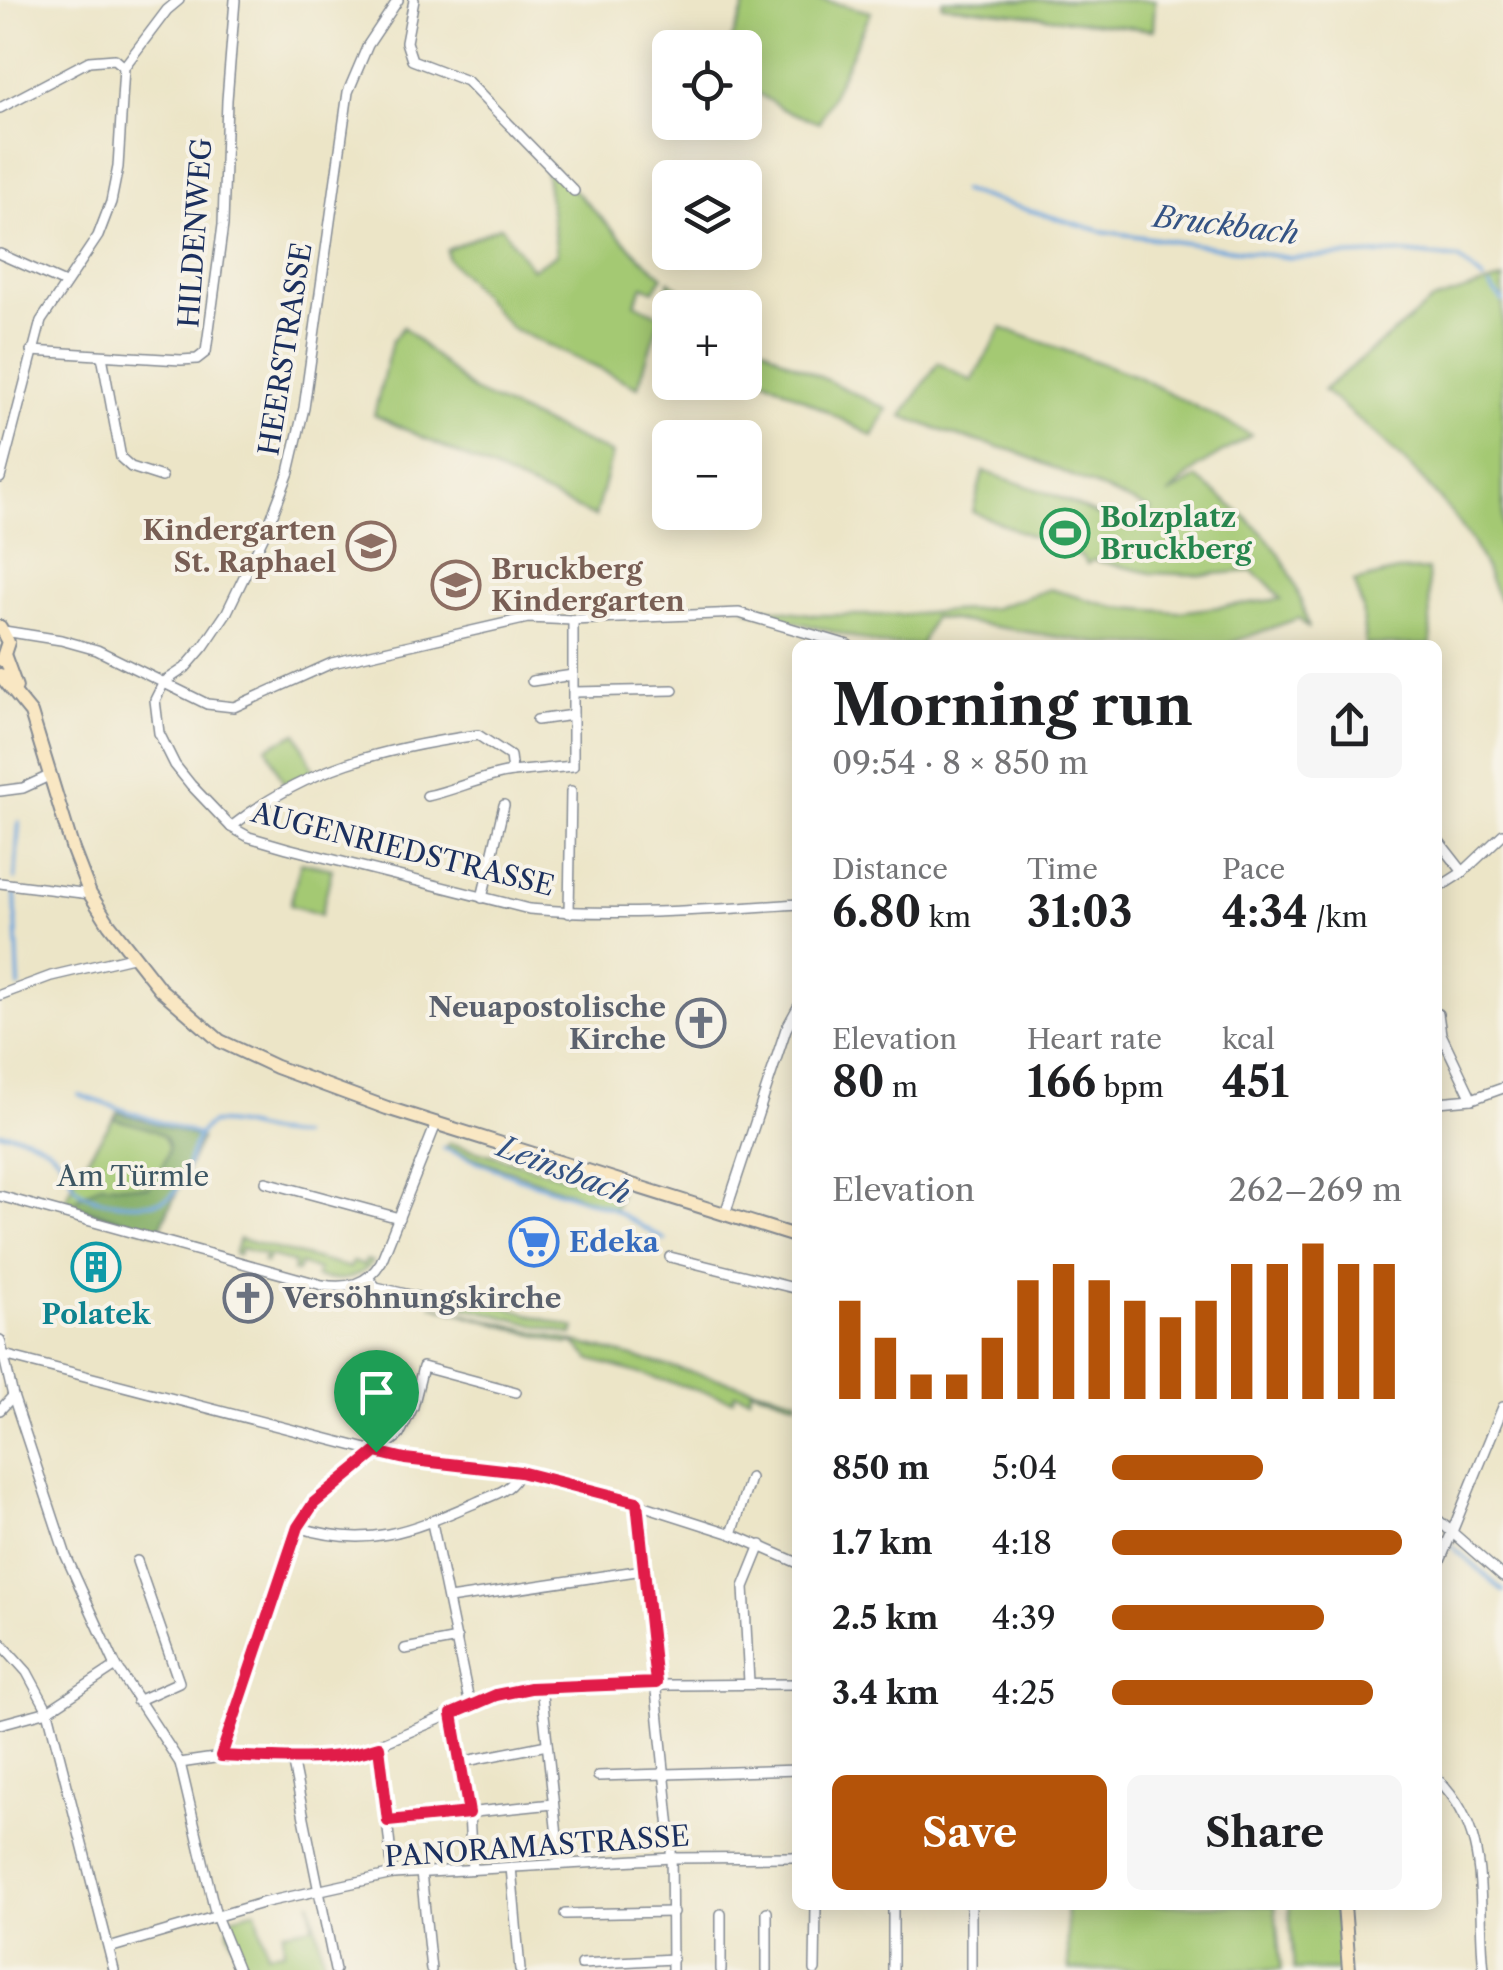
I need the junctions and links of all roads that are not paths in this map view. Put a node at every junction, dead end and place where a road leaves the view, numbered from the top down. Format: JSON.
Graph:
{"nodes":[{"id":1,"x":179,"y":0,"type":"edge"},
{"id":2,"x":235,"y":0,"type":"edge"},
{"id":3,"x":398,"y":0,"type":"edge"},
{"id":4,"x":414,"y":0,"type":"edge"},
{"id":5,"x":124,"y":67,"type":"junction"},
{"id":6,"x":0,"y":108,"type":"edge"},
{"id":7,"x":574,"y":192,"type":"dead end"},
{"id":8,"x":0,"y":254,"type":"edge"},
{"id":9,"x":65,"y":283,"type":"junction"},
{"id":10,"x":31,"y":351,"type":"junction"},
{"id":11,"x":102,"y":356,"type":"junction"},
{"id":12,"x":1,"y":460,"type":"edge"},
{"id":13,"x":0,"y":475,"type":"edge"},
{"id":14,"x":162,"y":477,"type":"dead end"},
{"id":15,"x":572,"y":620,"type":"junction"},
{"id":16,"x":2,"y":629,"type":"edge"},
{"id":17,"x":27,"y":635,"type":"junction"},
{"id":18,"x":831,"y":640,"type":"edge"},
{"id":19,"x":4,"y":655,"type":"edge"},
{"id":20,"x":0,"y":674,"type":"edge"},
{"id":21,"x":573,"y":675,"type":"junction"},
{"id":22,"x":532,"y":680,"type":"dead end"},
{"id":23,"x":164,"y":682,"type":"junction"},
{"id":24,"x":673,"y":690,"type":"dead end"},
{"id":25,"x":574,"y":692,"type":"junction"},
{"id":26,"x":20,"y":698,"type":"junction"},
{"id":27,"x":573,"y":715,"type":"junction"},
{"id":28,"x":538,"y":720,"type":"dead end"},
{"id":29,"x":512,"y":772,"type":"junction"},
{"id":30,"x":51,"y":775,"type":"junction"},
{"id":31,"x":0,"y":791,"type":"edge"},
{"id":32,"x":571,"y":791,"type":"dead end"},
{"id":33,"x":427,"y":796,"type":"dead end"},
{"id":34,"x":504,"y":804,"type":"dead end"},
{"id":35,"x":231,"y":827,"type":"junction"},
{"id":36,"x":1503,"y":834,"type":"edge"},
{"id":37,"x":1442,"y":845,"type":"edge"},
{"id":38,"x":1463,"y":872,"type":"junction"},
{"id":39,"x":0,"y":883,"type":"edge"},
{"id":40,"x":1442,"y":885,"type":"edge"},
{"id":41,"x":90,"y":894,"type":"junction"},
{"id":42,"x":482,"y":898,"type":"junction"},
{"id":43,"x":792,"y":904,"type":"edge"},
{"id":44,"x":570,"y":913,"type":"junction"},
{"id":45,"x":132,"y":957,"type":"junction"},
{"id":46,"x":0,"y":995,"type":"edge"},
{"id":47,"x":792,"y":1018,"type":"edge"},
{"id":48,"x":1442,"y":1036,"type":"edge"},
{"id":49,"x":1503,"y":1088,"type":"edge"},
{"id":50,"x":1472,"y":1099,"type":"junction"},
{"id":51,"x":1442,"y":1102,"type":"edge"},
{"id":52,"x":436,"y":1124,"type":"junction"},
{"id":53,"x":266,"y":1182,"type":"dead end"},
{"id":54,"x":0,"y":1196,"type":"edge"},
{"id":55,"x":725,"y":1214,"type":"junction"},
{"id":56,"x":398,"y":1218,"type":"junction"},
{"id":57,"x":792,"y":1235,"type":"edge"},
{"id":58,"x":670,"y":1258,"type":"dead end"},
{"id":59,"x":368,"y":1278,"type":"junction"},
{"id":60,"x":792,"y":1288,"type":"edge"},
{"id":61,"x":427,"y":1299,"type":"dead end"},
{"id":62,"x":0,"y":1340,"type":"edge"},
{"id":63,"x":2,"y":1354,"type":"edge"},
{"id":64,"x":516,"y":1392,"type":"dead end"},
{"id":65,"x":13,"y":1396,"type":"junction"},
{"id":66,"x":1503,"y":1407,"type":"edge"},
{"id":67,"x":0,"y":1410,"type":"edge"},
{"id":68,"x":376,"y":1452,"type":"junction"},
{"id":69,"x":520,"y":1472,"type":"junction"},
{"id":70,"x":750,"y":1478,"type":"dead end"},
{"id":71,"x":637,"y":1502,"type":"junction"},
{"id":72,"x":432,"y":1523,"type":"junction"},
{"id":73,"x":1442,"y":1524,"type":"edge"},
{"id":74,"x":298,"y":1527,"type":"junction"},
{"id":75,"x":1451,"y":1532,"type":"junction"},
{"id":76,"x":732,"y":1534,"type":"junction"},
{"id":77,"x":760,"y":1546,"type":"junction"},
{"id":78,"x":1442,"y":1554,"type":"edge"},
{"id":79,"x":792,"y":1559,"type":"edge"},
{"id":80,"x":137,"y":1561,"type":"dead end"},
{"id":81,"x":644,"y":1570,"type":"junction"},
{"id":82,"x":1503,"y":1577,"type":"edge"},
{"id":83,"x":450,"y":1599,"type":"junction"},
{"id":84,"x":457,"y":1639,"type":"junction"},
{"id":85,"x":0,"y":1642,"type":"edge"},
{"id":86,"x":405,"y":1649,"type":"dead end"},
{"id":87,"x":116,"y":1666,"type":"junction"},
{"id":88,"x":656,"y":1683,"type":"junction"},
{"id":89,"x":749,"y":1683,"type":"junction"},
{"id":90,"x":792,"y":1684,"type":"edge"},
{"id":91,"x":541,"y":1686,"type":"junction"},
{"id":92,"x":136,"y":1701,"type":"junction"},
{"id":93,"x":470,"y":1706,"type":"junction"},
{"id":94,"x":48,"y":1711,"type":"junction"},
{"id":95,"x":452,"y":1714,"type":"junction"},
{"id":96,"x":0,"y":1724,"type":"edge"},
{"id":97,"x":547,"y":1745,"type":"junction"},
{"id":98,"x":379,"y":1747,"type":"junction"},
{"id":99,"x":221,"y":1756,"type":"junction"},
{"id":100,"x":292,"y":1759,"type":"junction"},
{"id":101,"x":460,"y":1762,"type":"junction"},
{"id":102,"x":180,"y":1764,"type":"junction"},
{"id":103,"x":792,"y":1770,"type":"edge"},
{"id":104,"x":664,"y":1772,"type":"junction"},
{"id":105,"x":598,"y":1776,"type":"dead end"},
{"id":106,"x":1442,"y":1784,"type":"edge"},
{"id":107,"x":554,"y":1804,"type":"junction"},
{"id":108,"x":469,"y":1813,"type":"junction"},
{"id":109,"x":388,"y":1821,"type":"junction"},
{"id":110,"x":792,"y":1857,"type":"edge"},
{"id":111,"x":672,"y":1858,"type":"junction"},
{"id":112,"x":560,"y":1864,"type":"junction"},
{"id":113,"x":511,"y":1867,"type":"junction"},
{"id":114,"x":472,"y":1869,"type":"junction"},
{"id":115,"x":420,"y":1872,"type":"junction"},
{"id":116,"x":393,"y":1874,"type":"junction"},
{"id":117,"x":317,"y":1890,"type":"junction"},
{"id":118,"x":816,"y":1910,"type":"edge"},
{"id":119,"x":894,"y":1910,"type":"edge"},
{"id":120,"x":972,"y":1910,"type":"edge"},
{"id":121,"x":1344,"y":1910,"type":"edge"},
{"id":122,"x":673,"y":1912,"type":"junction"},
{"id":123,"x":767,"y":1912,"type":"dead end"},
{"id":124,"x":565,"y":1914,"type":"dead end"},
{"id":125,"x":721,"y":1914,"type":"dead end"},
{"id":126,"x":216,"y":1916,"type":"junction"},
{"id":127,"x":109,"y":1948,"type":"junction"},
{"id":128,"x":581,"y":1964,"type":"dead end"},
{"id":129,"x":672,"y":1964,"type":"edge"},
{"id":130,"x":114,"y":1970,"type":"edge"},
{"id":131,"x":238,"y":1970,"type":"edge"},
{"id":132,"x":334,"y":1970,"type":"edge"},
{"id":133,"x":432,"y":1970,"type":"edge"},
{"id":134,"x":520,"y":1970,"type":"edge"},
{"id":135,"x":721,"y":1970,"type":"edge"},
{"id":136,"x":767,"y":1970,"type":"edge"},
{"id":137,"x":815,"y":1970,"type":"edge"},
{"id":138,"x":893,"y":1970,"type":"edge"},
{"id":139,"x":971,"y":1970,"type":"edge"},
{"id":140,"x":1349,"y":1970,"type":"edge"},
{"id":141,"x":1484,"y":1970,"type":"edge"}],
"edges":[{"from":1,"to":5,"type":"street"},
{"from":2,"to":11,"type":"street","name":"HILDENWEG"},
{"from":3,"to":23,"type":"street","name":"HEERSTRASSE"},
{"from":4,"to":7,"type":"street"},
{"from":5,"to":6,"type":"street"},
{"from":5,"to":9,"type":"street"},
{"from":8,"to":9,"type":"street"},
{"from":9,"to":10,"type":"street"},
{"from":10,"to":11,"type":"street","name":"HILDENWEG"},
{"from":10,"to":12,"type":"street"},
{"from":11,"to":14,"type":"street"},
{"from":12,"to":13,"type":"street"},
{"from":15,"to":18,"type":"street"},
{"from":15,"to":21,"type":"street"},
{"from":15,"to":23,"type":"street"},
{"from":16,"to":17,"type":"street"},
{"from":16,"to":19,"type":"main road"},
{"from":17,"to":19,"type":"street"},
{"from":17,"to":23,"type":"street"},
{"from":19,"to":26,"type":"main road"},
{"from":20,"to":26,"type":"main road"},
{"from":21,"to":22,"type":"street"},
{"from":21,"to":25,"type":"street"},
{"from":23,"to":35,"type":"street","name":"AUGENRIEDSTRASSE"},
{"from":24,"to":25,"type":"street"},
{"from":25,"to":27,"type":"street"},
{"from":26,"to":30,"type":"main road"},
{"from":27,"to":28,"type":"street"},
{"from":27,"to":29,"type":"street"},
{"from":29,"to":33,"type":"street"},
{"from":29,"to":35,"type":"street"},
{"from":30,"to":31,"type":"street"},
{"from":30,"to":41,"type":"main road"},
{"from":32,"to":44,"type":"street"},
{"from":34,"to":42,"type":"street"},
{"from":35,"to":42,"type":"street","name":"AUGENRIEDSTRASSE"},
{"from":36,"to":38,"type":"street"},
{"from":37,"to":38,"type":"street"},
{"from":38,"to":40,"type":"street"},
{"from":39,"to":41,"type":"street"},
{"from":41,"to":45,"type":"main road"},
{"from":42,"to":44,"type":"street","name":"AUGENRIEDSTRASSE"},
{"from":43,"to":44,"type":"street","name":"AUGENRIEDSTRASSE"},
{"from":45,"to":46,"type":"street"},
{"from":45,"to":52,"type":"main road"},
{"from":47,"to":55,"type":"street"},
{"from":48,"to":50,"type":"street"},
{"from":49,"to":50,"type":"street"},
{"from":50,"to":51,"type":"street"},
{"from":52,"to":55,"type":"main road"},
{"from":52,"to":56,"type":"street"},
{"from":53,"to":56,"type":"street"},
{"from":54,"to":59,"type":"street"},
{"from":55,"to":57,"type":"main road"},
{"from":56,"to":59,"type":"street"},
{"from":58,"to":60,"type":"street"},
{"from":59,"to":61,"type":"street"},
{"from":62,"to":63,"type":"street"},
{"from":63,"to":65,"type":"street"},
{"from":63,"to":68,"type":"street"},
{"from":64,"to":68,"type":"street"},
{"from":65,"to":67,"type":"street"},
{"from":65,"to":87,"type":"street"},
{"from":66,"to":75,"type":"street"},
{"from":68,"to":69,"type":"street"},
{"from":68,"to":74,"type":"street"},
{"from":69,"to":71,"type":"street"},
{"from":69,"to":72,"type":"street"},
{"from":70,"to":76,"type":"street"},
{"from":71,"to":76,"type":"street"},
{"from":71,"to":81,"type":"street"},
{"from":72,"to":74,"type":"street"},
{"from":72,"to":83,"type":"street"},
{"from":73,"to":75,"type":"street"},
{"from":74,"to":99,"type":"street"},
{"from":75,"to":78,"type":"street"},
{"from":75,"to":82,"type":"street"},
{"from":76,"to":77,"type":"street"},
{"from":77,"to":79,"type":"street"},
{"from":77,"to":89,"type":"street"},
{"from":80,"to":92,"type":"street"},
{"from":81,"to":83,"type":"street"},
{"from":81,"to":88,"type":"street"},
{"from":83,"to":84,"type":"street"},
{"from":84,"to":86,"type":"street"},
{"from":84,"to":93,"type":"street"},
{"from":85,"to":94,"type":"street"},
{"from":87,"to":92,"type":"street"},
{"from":87,"to":94,"type":"street"},
{"from":88,"to":89,"type":"street"},
{"from":88,"to":91,"type":"street"},
{"from":88,"to":104,"type":"street"},
{"from":89,"to":90,"type":"street"},
{"from":91,"to":93,"type":"street"},
{"from":91,"to":97,"type":"street"},
{"from":92,"to":102,"type":"street"},
{"from":93,"to":95,"type":"street"},
{"from":94,"to":96,"type":"street"},
{"from":94,"to":127,"type":"street"},
{"from":95,"to":98,"type":"street"},
{"from":95,"to":101,"type":"street"},
{"from":97,"to":101,"type":"street"},
{"from":97,"to":107,"type":"street"},
{"from":98,"to":100,"type":"street"},
{"from":98,"to":109,"type":"street"},
{"from":99,"to":100,"type":"street"},
{"from":99,"to":102,"type":"street"},
{"from":100,"to":117,"type":"street"},
{"from":101,"to":108,"type":"street"},
{"from":102,"to":126,"type":"street"},
{"from":103,"to":104,"type":"street"},
{"from":104,"to":105,"type":"street"},
{"from":104,"to":111,"type":"street"},
{"from":106,"to":141,"type":"street"},
{"from":107,"to":108,"type":"street"},
{"from":107,"to":112,"type":"street"},
{"from":108,"to":109,"type":"street"},
{"from":108,"to":114,"type":"street"},
{"from":109,"to":116,"type":"street"},
{"from":110,"to":111,"type":"street","name":"PANORAMASTRASSE"},
{"from":111,"to":112,"type":"street","name":"PANORAMASTRASSE"},
{"from":111,"to":122,"type":"street"},
{"from":112,"to":113,"type":"street","name":"PANORAMASTRASSE"},
{"from":113,"to":114,"type":"street","name":"PANORAMASTRASSE"},
{"from":113,"to":134,"type":"street"},
{"from":114,"to":115,"type":"street","name":"PANORAMASTRASSE"},
{"from":115,"to":116,"type":"street","name":"PANORAMASTRASSE"},
{"from":115,"to":133,"type":"street"},
{"from":116,"to":117,"type":"street","name":"PANORAMASTRASSE"},
{"from":117,"to":126,"type":"street","name":"PANORAMASTRASSE"},
{"from":117,"to":132,"type":"street"},
{"from":118,"to":137,"type":"street"},
{"from":119,"to":138,"type":"street"},
{"from":120,"to":139,"type":"street"},
{"from":121,"to":140,"type":"main road"},
{"from":122,"to":124,"type":"street"},
{"from":122,"to":129,"type":"street"},
{"from":123,"to":136,"type":"street"},
{"from":125,"to":135,"type":"street"},
{"from":126,"to":127,"type":"street","name":"PANORAMASTRASSE"},
{"from":126,"to":131,"type":"street"},
{"from":127,"to":130,"type":"street"},
{"from":128,"to":129,"type":"street"}]}
